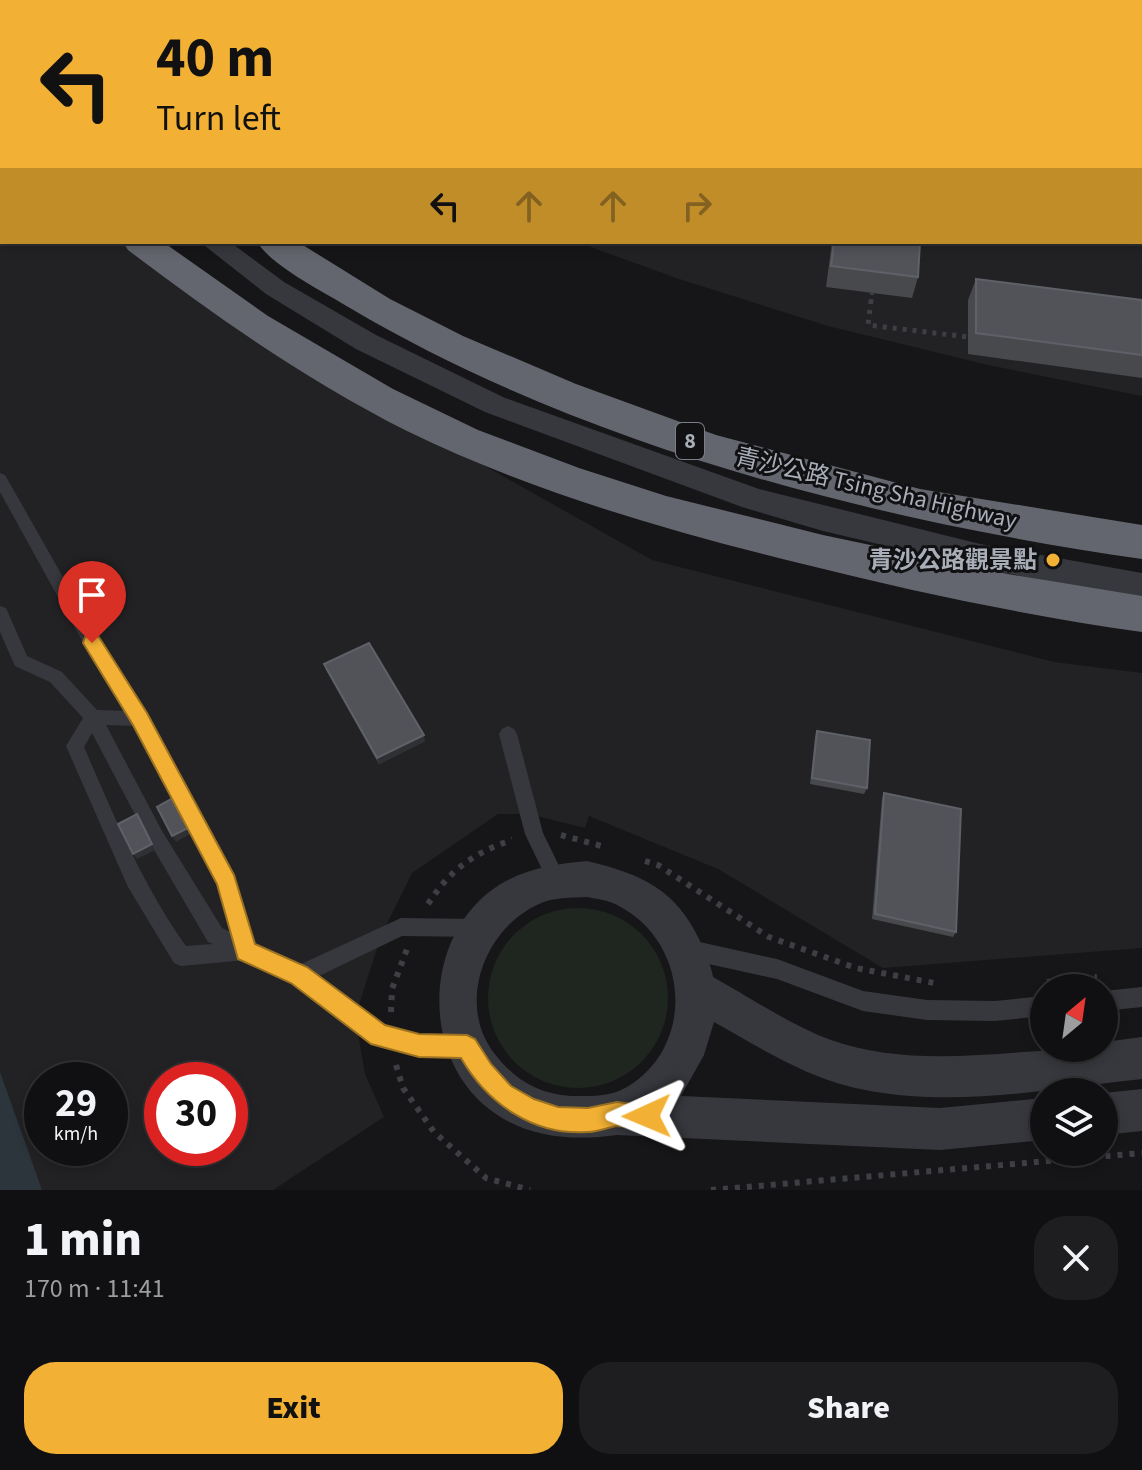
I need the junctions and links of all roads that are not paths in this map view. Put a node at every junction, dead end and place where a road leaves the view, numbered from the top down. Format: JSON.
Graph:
{"nodes":[{"id":1,"x":143,"y":244,"type":"edge"},
{"id":2,"x":216,"y":244,"type":"edge"},
{"id":3,"x":277,"y":244,"type":"edge"},
{"id":4,"x":0,"y":479,"type":"edge"},
{"id":5,"x":1142,"y":542,"type":"edge"},
{"id":6,"x":1142,"y":586,"type":"edge"},
{"id":7,"x":0,"y":613,"type":"edge"},
{"id":8,"x":1142,"y":614,"type":"edge"},
{"id":9,"x":93,"y":717,"type":"junction"},
{"id":10,"x":140,"y":719,"type":"junction"},
{"id":11,"x":508,"y":734,"type":"dead end"},
{"id":12,"x":557,"y":880,"type":"junction"},
{"id":13,"x":481,"y":928,"type":"junction"},
{"id":14,"x":686,"y":949,"type":"junction"},
{"id":15,"x":245,"y":951,"type":"junction"},
{"id":16,"x":299,"y":975,"type":"junction"},
{"id":17,"x":697,"y":990,"type":"junction"},
{"id":18,"x":1142,"y":997,"type":"edge"},
{"id":19,"x":1118,"y":1000,"type":"edge"},
{"id":20,"x":1030,"y":1007,"type":"edge"},
{"id":21,"x":467,"y":1047,"type":"junction"},
{"id":22,"x":1142,"y":1058,"type":"edge"},
{"id":23,"x":1142,"y":1110,"type":"edge"},
{"id":24,"x":1118,"y":1113,"type":"edge"},
{"id":25,"x":617,"y":1114,"type":"junction"},
{"id":26,"x":1030,"y":1120,"type":"edge"}],
"edges":[{"from":1,"to":8,"type":"highway"},
{"from":2,"to":6,"type":"street"},
{"from":3,"to":5,"type":"highway","name":"青沙公路 Tsing Sha Highway","number":"8"},
{"from":4,"to":10,"type":"lane"},
{"from":7,"to":9,"type":"lane"},
{"from":9,"to":10,"type":"lane"},
{"from":9,"to":15,"type":"lane"},
{"from":9,"to":15,"type":"lane"},
{"from":10,"to":15,"type":"lane"},
{"from":11,"to":12,"type":"lane"},
{"from":12,"to":13,"type":"street"},
{"from":12,"to":14,"type":"street"},
{"from":13,"to":16,"type":"lane"},
{"from":13,"to":21,"type":"street"},
{"from":14,"to":17,"type":"street"},
{"from":14,"to":20,"type":"lane"},
{"from":15,"to":16,"type":"lane"},
{"from":16,"to":21,"type":"lane"},
{"from":17,"to":22,"type":"street"},
{"from":17,"to":25,"type":"street"},
{"from":18,"to":19,"type":"lane"},
{"from":21,"to":25,"type":"street"},
{"from":23,"to":24,"type":"street"},
{"from":25,"to":26,"type":"street"}]}
